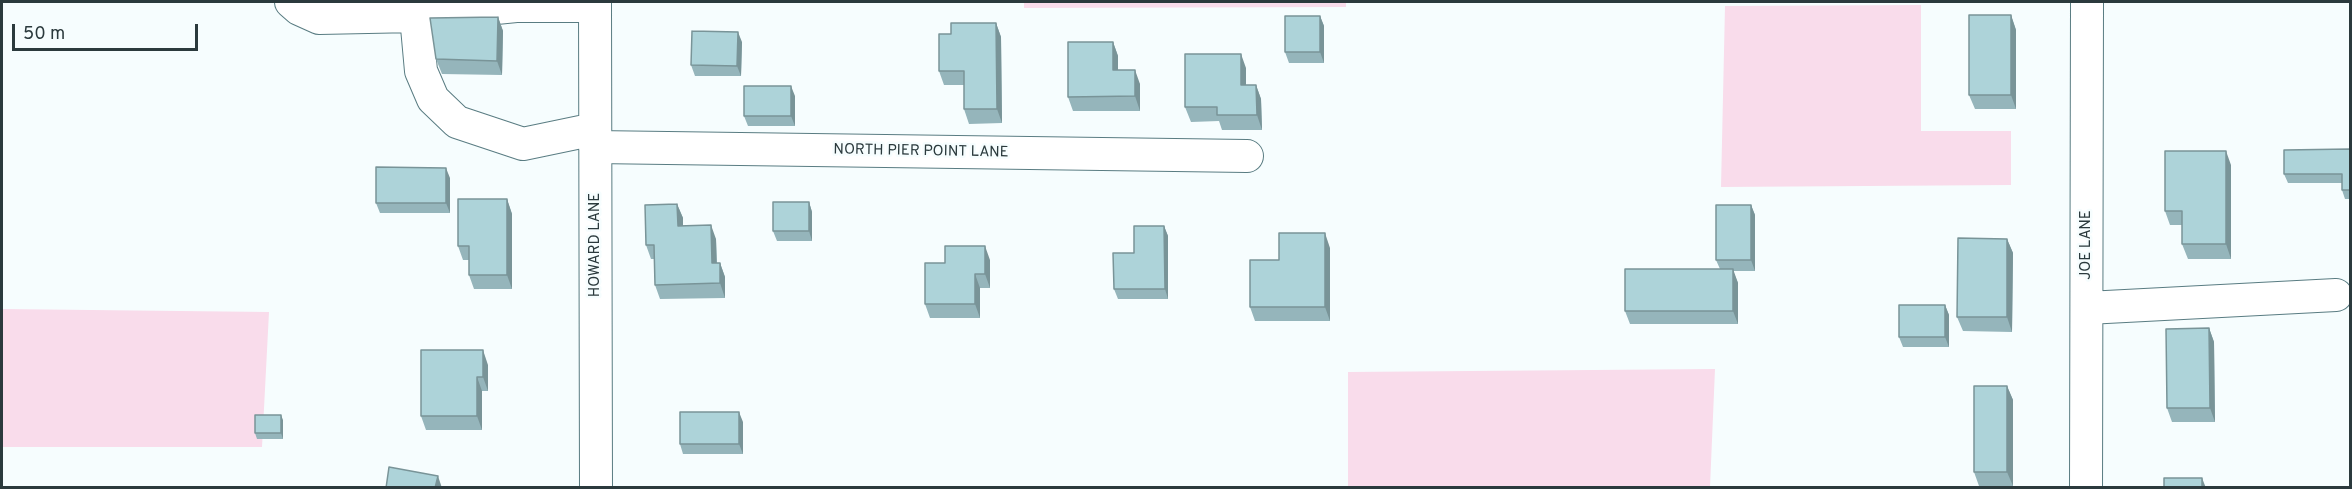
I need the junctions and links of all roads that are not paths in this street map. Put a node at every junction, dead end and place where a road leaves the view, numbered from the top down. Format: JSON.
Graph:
{"nodes":[{"id":1,"x":291,"y":2,"type":"edge"},
{"id":2,"x":2087,"y":2,"type":"edge"},
{"id":3,"x":595,"y":4,"type":"edge"},
{"id":4,"x":416,"y":16,"type":"junction"},
{"id":5,"x":595,"y":138,"type":"junction"},
{"id":6,"x":1247,"y":156,"type":"dead end"},
{"id":7,"x":2336,"y":295,"type":"dead end"},
{"id":8,"x":2087,"y":308,"type":"junction"},
{"id":9,"x":596,"y":488,"type":"edge"},
{"id":10,"x":2086,"y":488,"type":"edge"}],
"edges":[{"from":1,"to":4,"type":"street"},
{"from":2,"to":8,"type":"street","name":"JOE LANE"},
{"from":3,"to":4,"type":"street"},
{"from":3,"to":5,"type":"street","name":"HOWARD LANE"},
{"from":4,"to":5,"type":"street","name":"NORTH PIER POINT LANE"},
{"from":5,"to":6,"type":"street","name":"NORTH PIER POINT LANE"},
{"from":5,"to":9,"type":"street","name":"HOWARD LANE"},
{"from":7,"to":8,"type":"street"},
{"from":8,"to":10,"type":"street","name":"JOE LANE"}]}
